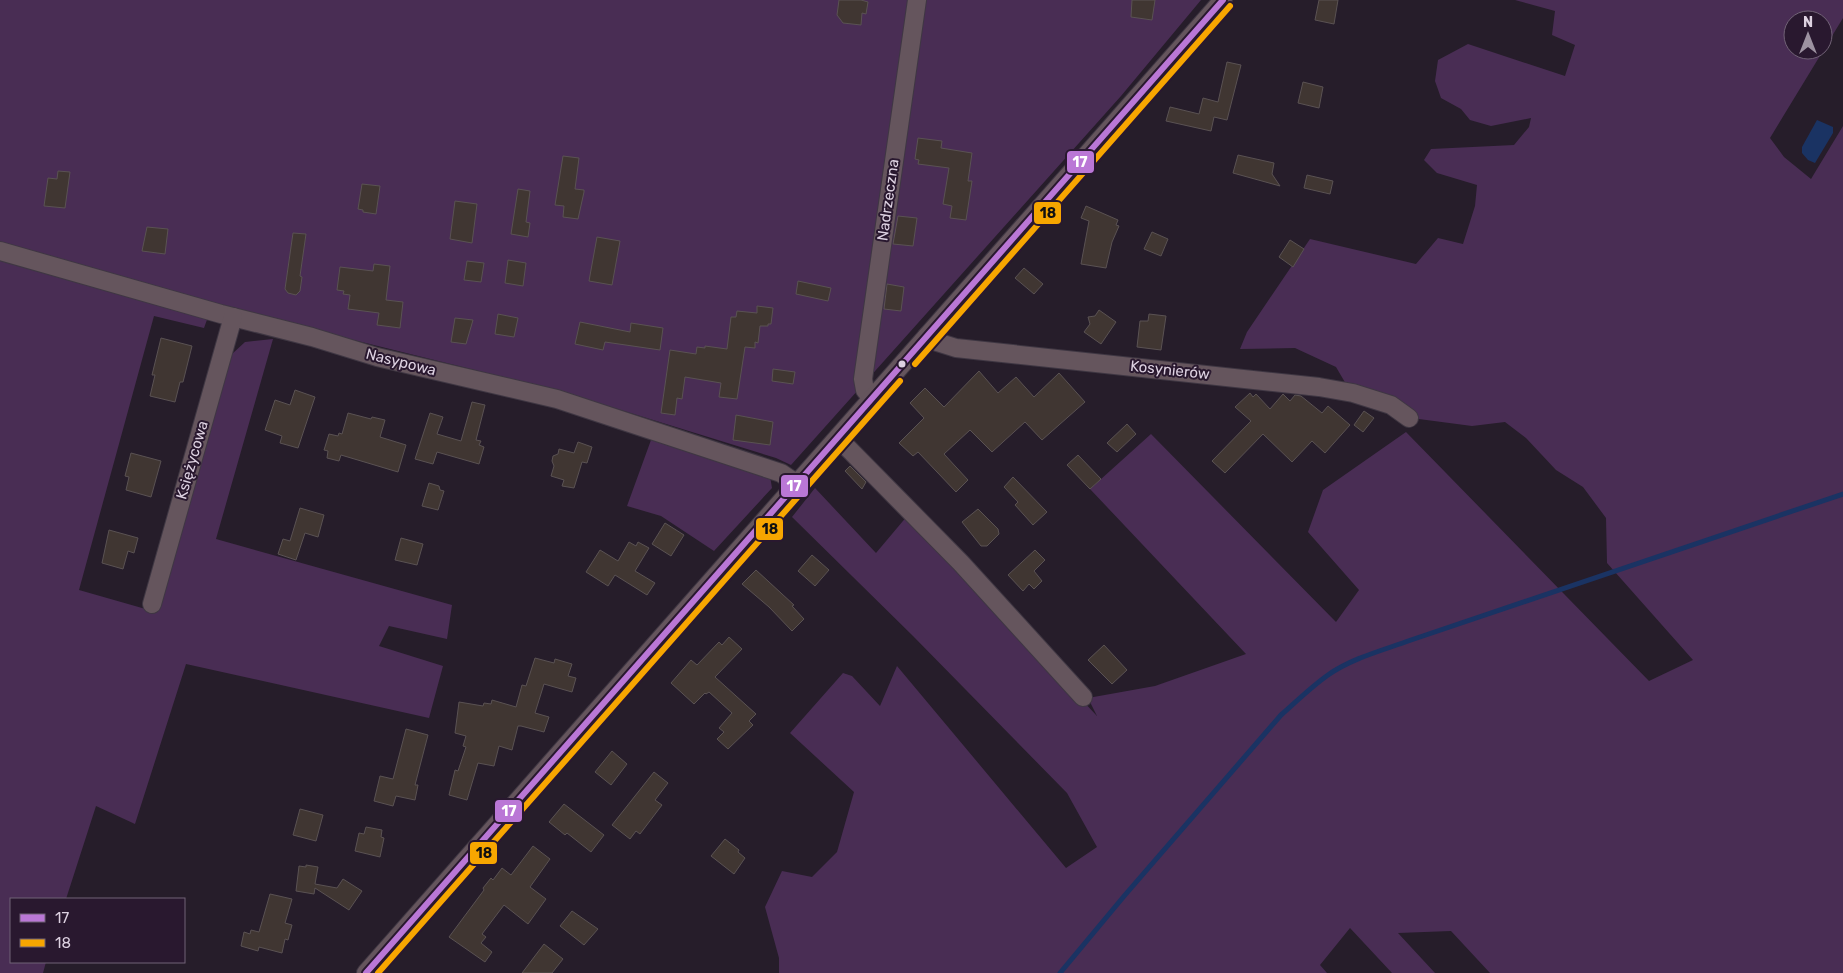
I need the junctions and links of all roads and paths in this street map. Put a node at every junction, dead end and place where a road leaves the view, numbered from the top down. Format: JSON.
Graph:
{"nodes":[{"id":1,"x":917,"y":0,"type":"edge"},
{"id":2,"x":1223,"y":0,"type":"edge"},
{"id":3,"x":0,"y":251,"type":"edge"},
{"id":4,"x":233,"y":317,"type":"junction"},
{"id":5,"x":928,"y":336,"type":"junction"},
{"id":6,"x":872,"y":398,"type":"junction"},
{"id":7,"x":1409,"y":418,"type":"dead end"},
{"id":8,"x":838,"y":438,"type":"junction"},
{"id":9,"x":797,"y":484,"type":"junction"},
{"id":10,"x":152,"y":604,"type":"dead end"},
{"id":11,"x":1083,"y":697,"type":"dead end"},
{"id":12,"x":366,"y":973,"type":"edge"}],
"edges":[{"from":1,"to":6,"type":"street","name":"Nadrzeczna"},
{"from":2,"to":5,"type":"street"},
{"from":3,"to":4,"type":"street","name":"Nasypowa"},
{"from":4,"to":9,"type":"street","name":"Nasypowa"},
{"from":4,"to":10,"type":"street","name":"Księżycowa"},
{"from":5,"to":6,"type":"street"},
{"from":5,"to":7,"type":"street","name":"Kosynierów"},
{"from":6,"to":8,"type":"street"},
{"from":8,"to":9,"type":"street"},
{"from":8,"to":11,"type":"street"},
{"from":9,"to":12,"type":"street"}]}
